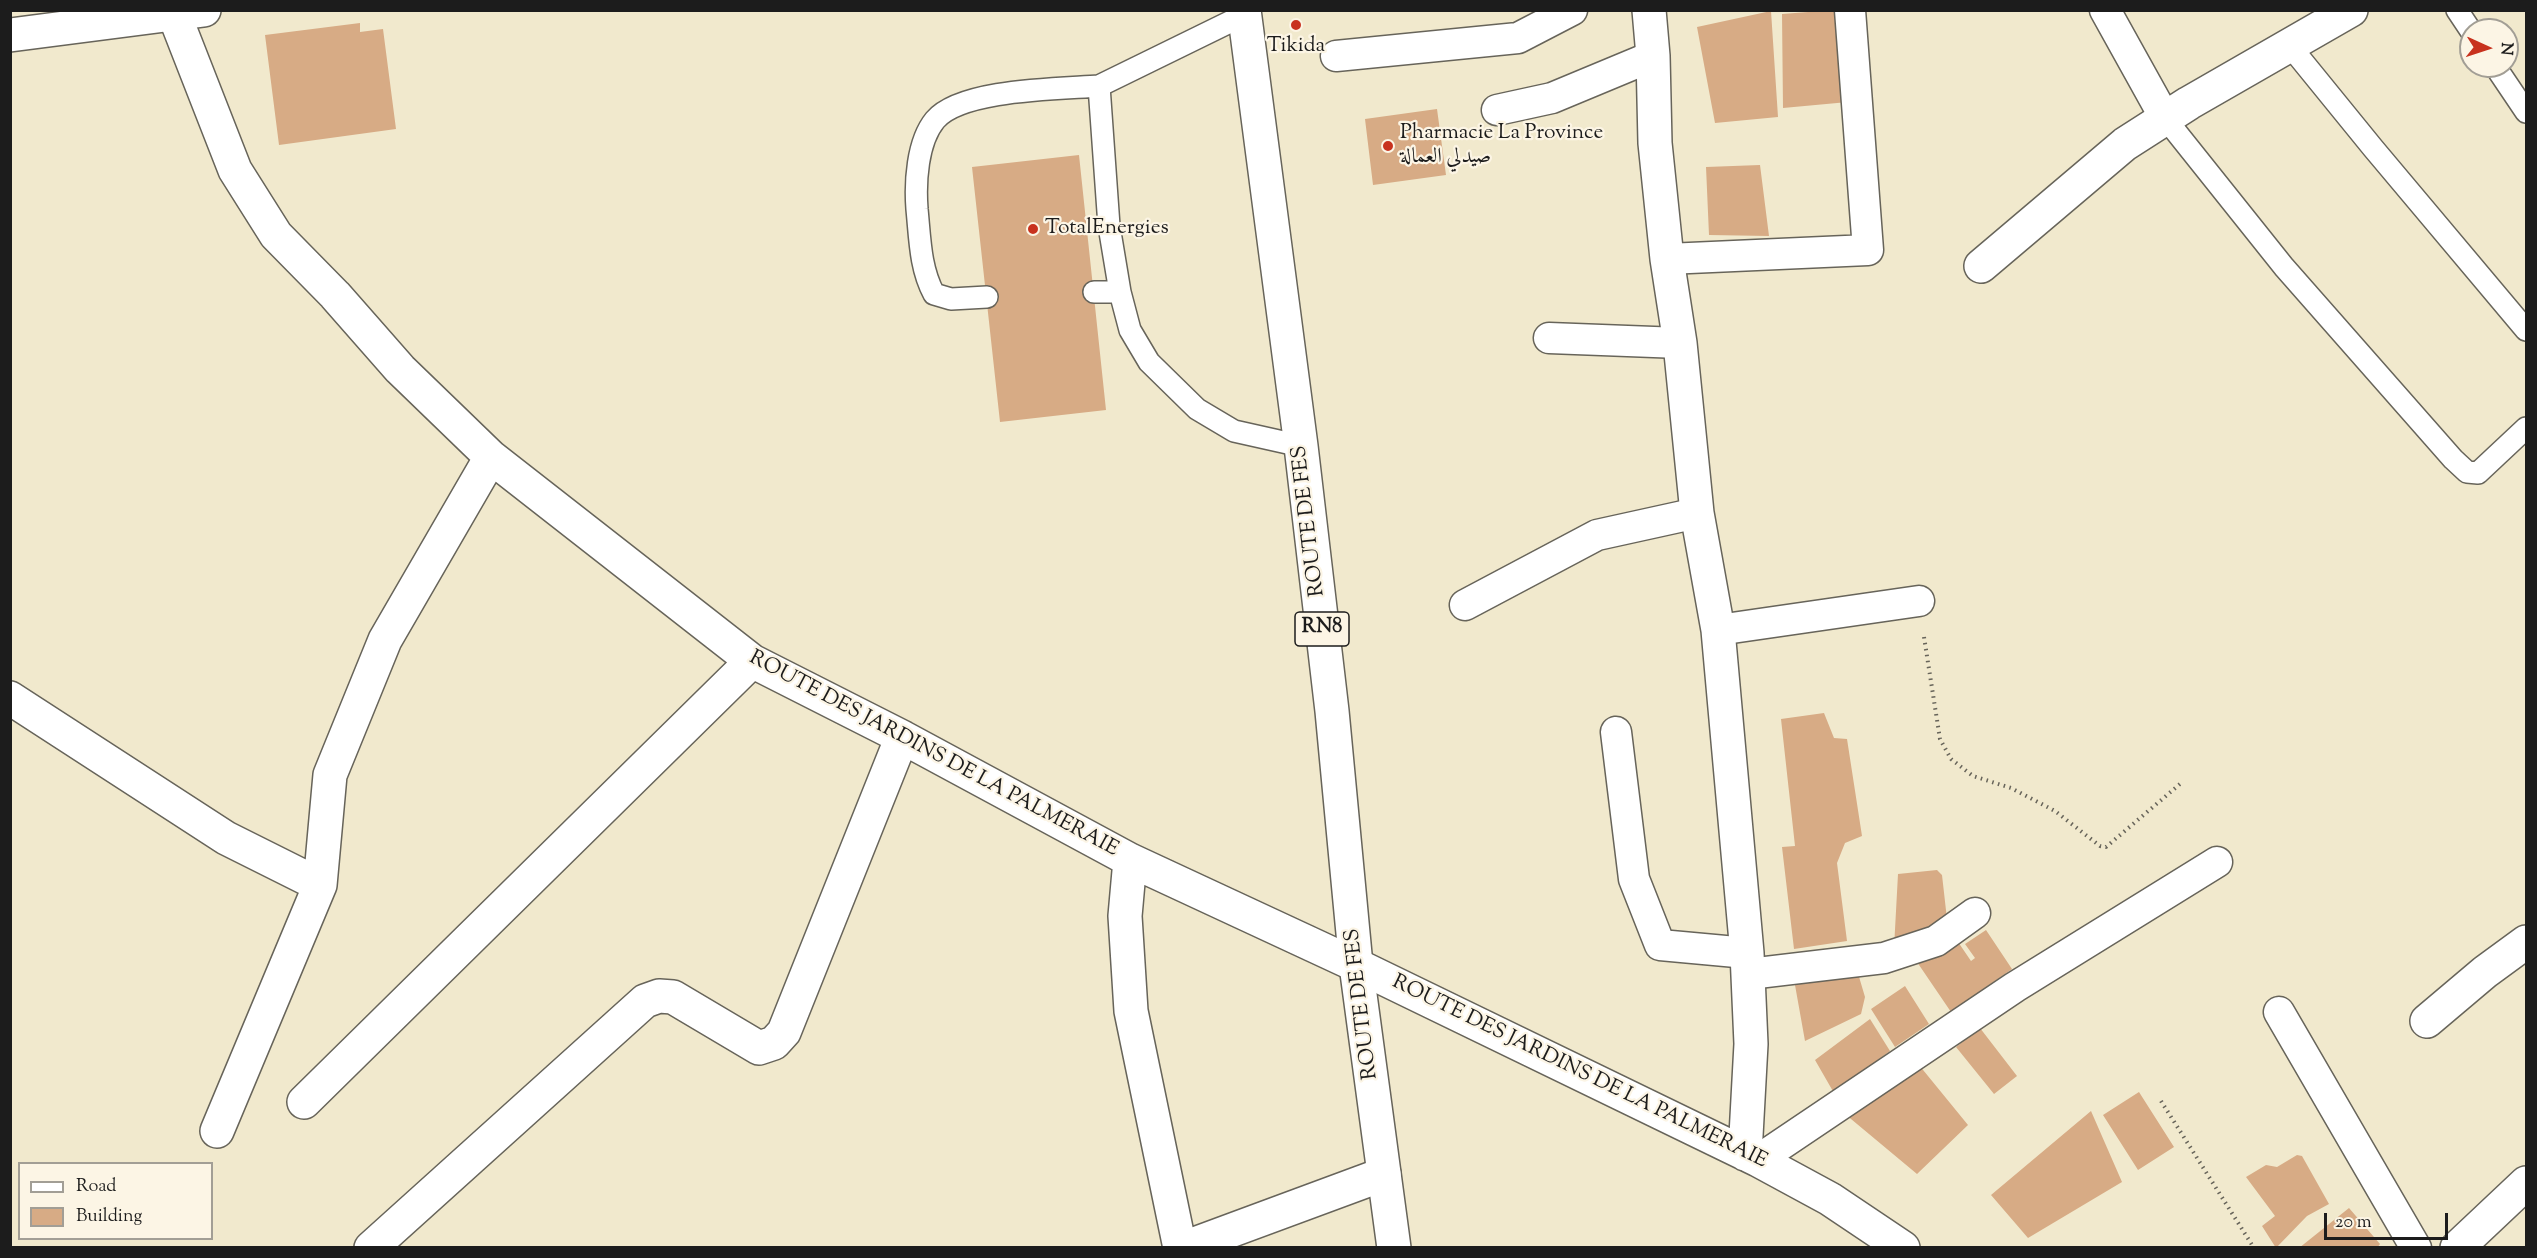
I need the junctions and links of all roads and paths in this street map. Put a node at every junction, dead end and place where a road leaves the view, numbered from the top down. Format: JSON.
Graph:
{"nodes":[{"id":1,"x":1572,"y":10,"type":"edge"},
{"id":2,"x":1648,"y":10,"type":"edge"},
{"id":3,"x":1850,"y":10,"type":"edge"},
{"id":4,"x":2105,"y":10,"type":"edge"},
{"id":5,"x":2350,"y":10,"type":"edge"},
{"id":6,"x":189,"y":12,"type":"edge"},
{"id":7,"x":1244,"y":13,"type":"edge"},
{"id":8,"x":10,"y":35,"type":"edge"},
{"id":9,"x":2290,"y":46,"type":"junction"},
{"id":10,"x":1336,"y":56,"type":"dead end"},
{"id":11,"x":1653,"y":56,"type":"junction"},
{"id":12,"x":2503,"y":78,"type":"edge"},
{"id":13,"x":1099,"y":86,"type":"junction"},
{"id":14,"x":1497,"y":110,"type":"dead end"},
{"id":15,"x":2526,"y":112,"type":"edge"},
{"id":16,"x":2165,"y":118,"type":"junction"},
{"id":17,"x":1667,"y":259,"type":"junction"},
{"id":18,"x":1982,"y":266,"type":"dead end"},
{"id":19,"x":1094,"y":292,"type":"dead end"},
{"id":20,"x":1120,"y":292,"type":"junction"},
{"id":21,"x":987,"y":297,"type":"dead end"},
{"id":22,"x":2526,"y":330,"type":"edge"},
{"id":23,"x":1549,"y":338,"type":"dead end"},
{"id":24,"x":1680,"y":343,"type":"junction"},
{"id":25,"x":2526,"y":428,"type":"edge"},
{"id":26,"x":1300,"y":446,"type":"junction"},
{"id":27,"x":491,"y":457,"type":"junction"},
{"id":28,"x":1697,"y":513,"type":"junction"},
{"id":29,"x":1919,"y":601,"type":"joint"},
{"id":30,"x":1465,"y":605,"type":"dead end"},
{"id":31,"x":1718,"y":630,"type":"junction"},
{"id":32,"x":752,"y":661,"type":"junction"},
{"id":33,"x":10,"y":698,"type":"edge"},
{"id":34,"x":1616,"y":732,"type":"dead end"},
{"id":35,"x":902,"y":737,"type":"junction"},
{"id":36,"x":2180,"y":784,"type":"dead end"},
{"id":37,"x":1130,"y":860,"type":"junction"},
{"id":38,"x":2217,"y":862,"type":"dead end"},
{"id":39,"x":320,"y":885,"type":"junction"},
{"id":40,"x":1975,"y":913,"type":"dead end"},
{"id":41,"x":2526,"y":942,"type":"edge"},
{"id":42,"x":1748,"y":964,"type":"junction"},
{"id":43,"x":1356,"y":965,"type":"junction"},
{"id":44,"x":2279,"y":1012,"type":"dead end"},
{"id":45,"x":2427,"y":1021,"type":"dead end"},
{"id":46,"x":2161,"y":1101,"type":"dead end"},
{"id":47,"x":304,"y":1102,"type":"dead end"},
{"id":48,"x":217,"y":1131,"type":"dead end"},
{"id":49,"x":1752,"y":1157,"type":"junction"},
{"id":50,"x":1384,"y":1174,"type":"junction"},
{"id":51,"x":2526,"y":1183,"type":"edge"},
{"id":52,"x":2465,"y":1245,"type":"edge"},
{"id":53,"x":371,"y":1248,"type":"edge"},
{"id":54,"x":1182,"y":1248,"type":"edge"},
{"id":55,"x":1394,"y":1248,"type":"edge"},
{"id":56,"x":1903,"y":1248,"type":"edge"},
{"id":57,"x":2254,"y":1248,"type":"edge"},
{"id":58,"x":2416,"y":1248,"type":"edge"}],
"edges":[{"from":1,"to":10,"type":"street"},
{"from":2,"to":11,"type":"street"},
{"from":3,"to":17,"type":"street"},
{"from":4,"to":16,"type":"street"},
{"from":5,"to":9,"type":"street"},
{"from":6,"to":8,"type":"street"},
{"from":6,"to":27,"type":"street","name":"ROUTE DES JARDINS DE LA PALMERAIE"},
{"from":7,"to":13,"type":"lane"},
{"from":7,"to":26,"type":"street","name":"ROUTE DE FES","number":"RN8"},
{"from":9,"to":16,"type":"street"},
{"from":9,"to":22,"type":"lane"},
{"from":11,"to":14,"type":"street"},
{"from":11,"to":17,"type":"street"},
{"from":12,"to":15,"type":"lane"},
{"from":13,"to":20,"type":"lane"},
{"from":13,"to":21,"type":"lane"},
{"from":16,"to":18,"type":"street"},
{"from":16,"to":25,"type":"lane"},
{"from":17,"to":24,"type":"street"},
{"from":19,"to":20,"type":"lane"},
{"from":20,"to":26,"type":"lane"},
{"from":23,"to":24,"type":"street"},
{"from":24,"to":28,"type":"street"},
{"from":26,"to":43,"type":"street","name":"ROUTE DE FES","number":"RN8"},
{"from":27,"to":32,"type":"street","name":"ROUTE DES JARDINS DE LA PALMERAIE"},
{"from":27,"to":39,"type":"street"},
{"from":28,"to":30,"type":"street"},
{"from":28,"to":31,"type":"street"},
{"from":29,"to":31,"type":"street"},
{"from":29,"to":36,"type":"path"},
{"from":31,"to":42,"type":"street"},
{"from":32,"to":35,"type":"street","name":"ROUTE DES JARDINS DE LA PALMERAIE"},
{"from":32,"to":47,"type":"street"},
{"from":33,"to":39,"type":"street"},
{"from":34,"to":42,"type":"street"},
{"from":35,"to":37,"type":"street","name":"ROUTE DES JARDINS DE LA PALMERAIE"},
{"from":35,"to":53,"type":"street"},
{"from":37,"to":43,"type":"street","name":"ROUTE DES JARDINS DE LA PALMERAIE"},
{"from":37,"to":54,"type":"street"},
{"from":38,"to":49,"type":"street"},
{"from":39,"to":48,"type":"street"},
{"from":40,"to":42,"type":"street"},
{"from":41,"to":45,"type":"street"},
{"from":42,"to":49,"type":"street"},
{"from":43,"to":49,"type":"street","name":"ROUTE DES JARDINS DE LA PALMERAIE"},
{"from":43,"to":50,"type":"street","name":"ROUTE DE FES","number":"RN8"},
{"from":44,"to":58,"type":"street"},
{"from":46,"to":57,"type":"path"},
{"from":49,"to":56,"type":"street","name":"ROUTE DES JARDINS DE LA PALMERAIE"},
{"from":50,"to":54,"type":"street"},
{"from":50,"to":55,"type":"street","name":"ROUTE DE FES","number":"RN8"},
{"from":51,"to":52,"type":"street"}]}
